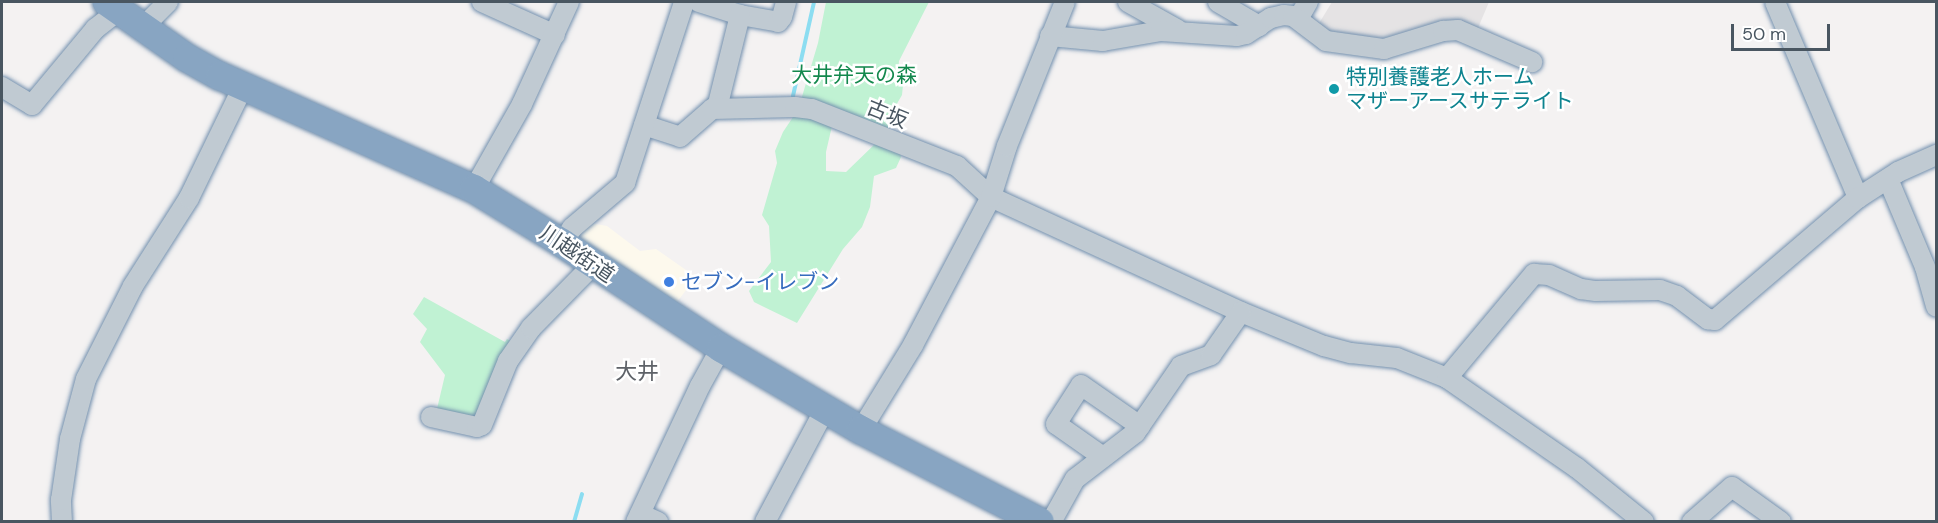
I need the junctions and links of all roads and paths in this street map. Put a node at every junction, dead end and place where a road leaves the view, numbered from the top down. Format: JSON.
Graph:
{"nodes":[{"id":1,"x":168,"y":2,"type":"edge"},
{"id":2,"x":482,"y":2,"type":"edge"},
{"id":3,"x":569,"y":2,"type":"edge"},
{"id":4,"x":684,"y":2,"type":"edge"},
{"id":5,"x":699,"y":2,"type":"edge"},
{"id":6,"x":786,"y":2,"type":"edge"},
{"id":7,"x":1065,"y":2,"type":"edge"},
{"id":8,"x":1128,"y":2,"type":"edge"},
{"id":9,"x":1218,"y":2,"type":"edge"},
{"id":10,"x":1308,"y":2,"type":"edge"},
{"id":11,"x":1775,"y":2,"type":"edge"},
{"id":12,"x":113,"y":6,"type":"edge"},
{"id":13,"x":740,"y":15,"type":"junction"},
{"id":14,"x":1298,"y":19,"type":"junction"},
{"id":15,"x":144,"y":26,"type":"junction"},
{"id":16,"x":1259,"y":26,"type":"junction"},
{"id":17,"x":555,"y":34,"type":"junction"},
{"id":18,"x":1183,"y":34,"type":"junction"},
{"id":19,"x":1050,"y":36,"type":"junction"},
{"id":20,"x":1532,"y":62,"type":"dead end"},
{"id":21,"x":2,"y":87,"type":"edge"},
{"id":22,"x":243,"y":87,"type":"junction"},
{"id":23,"x":717,"y":108,"type":"junction"},
{"id":24,"x":644,"y":125,"type":"junction"},
{"id":25,"x":1936,"y":155,"type":"edge"},
{"id":26,"x":1887,"y":179,"type":"junction"},
{"id":27,"x":474,"y":189,"type":"junction"},
{"id":28,"x":991,"y":197,"type":"junction"},
{"id":29,"x":1858,"y":198,"type":"junction"},
{"id":30,"x":562,"y":243,"type":"junction"},
{"id":31,"x":593,"y":265,"type":"junction"},
{"id":32,"x":1936,"y":306,"type":"edge"},
{"id":33,"x":1241,"y":312,"type":"junction"},
{"id":34,"x":721,"y":348,"type":"junction"},
{"id":35,"x":1447,"y":378,"type":"junction"},
{"id":36,"x":825,"y":409,"type":"junction"},
{"id":37,"x":431,"y":417,"type":"dead end"},
{"id":38,"x":1140,"y":426,"type":"junction"},
{"id":39,"x":861,"y":430,"type":"junction"},
{"id":40,"x":1103,"y":457,"type":"junction"},
{"id":41,"x":638,"y":518,"type":"edge"},
{"id":42,"x":62,"y":522,"type":"edge"},
{"id":43,"x":658,"y":522,"type":"edge"},
{"id":44,"x":765,"y":522,"type":"edge"},
{"id":45,"x":1040,"y":522,"type":"edge"},
{"id":46,"x":1051,"y":522,"type":"edge"},
{"id":47,"x":1644,"y":522,"type":"edge"},
{"id":48,"x":1692,"y":522,"type":"edge"},
{"id":49,"x":1780,"y":522,"type":"edge"}],
"edges":[{"from":1,"to":15,"type":"street"},
{"from":2,"to":17,"type":"street"},
{"from":3,"to":17,"type":"street"},
{"from":4,"to":24,"type":"street"},
{"from":5,"to":13,"type":"street"},
{"from":6,"to":13,"type":"street"},
{"from":7,"to":19,"type":"street"},
{"from":8,"to":18,"type":"street"},
{"from":9,"to":16,"type":"street"},
{"from":10,"to":14,"type":"street"},
{"from":11,"to":29,"type":"street"},
{"from":12,"to":15,"type":"highway","name":"川越街道"},
{"from":12,"to":21,"type":"street"},
{"from":13,"to":23,"type":"street"},
{"from":14,"to":16,"type":"street"},
{"from":14,"to":20,"type":"street"},
{"from":15,"to":22,"type":"highway","name":"川越街道"},
{"from":16,"to":18,"type":"street"},
{"from":17,"to":27,"type":"street"},
{"from":18,"to":19,"type":"street"},
{"from":19,"to":28,"type":"street"},
{"from":22,"to":27,"type":"highway","name":"川越街道"},
{"from":22,"to":42,"type":"street"},
{"from":23,"to":24,"type":"street"},
{"from":23,"to":28,"type":"street","name":"古坂"},
{"from":24,"to":30,"type":"street"},
{"from":25,"to":26,"type":"street"},
{"from":26,"to":29,"type":"street"},
{"from":26,"to":32,"type":"street"},
{"from":27,"to":30,"type":"highway","name":"川越街道"},
{"from":28,"to":33,"type":"street","name":"古坂"},
{"from":28,"to":39,"type":"street"},
{"from":29,"to":35,"type":"street"},
{"from":30,"to":31,"type":"highway","name":"川越街道"},
{"from":31,"to":34,"type":"highway","name":"川越街道"},
{"from":31,"to":37,"type":"street"},
{"from":33,"to":35,"type":"street","name":"古坂"},
{"from":33,"to":38,"type":"street"},
{"from":34,"to":36,"type":"highway","name":"川越街道"},
{"from":34,"to":41,"type":"street"},
{"from":35,"to":47,"type":"street","name":"古坂"},
{"from":36,"to":39,"type":"highway","name":"川越街道"},
{"from":36,"to":44,"type":"street"},
{"from":38,"to":40,"type":"street"},
{"from":38,"to":40,"type":"street"},
{"from":39,"to":45,"type":"highway","name":"川越街道"},
{"from":40,"to":46,"type":"street"},
{"from":41,"to":43,"type":"street"},
{"from":48,"to":49,"type":"street"}]}
